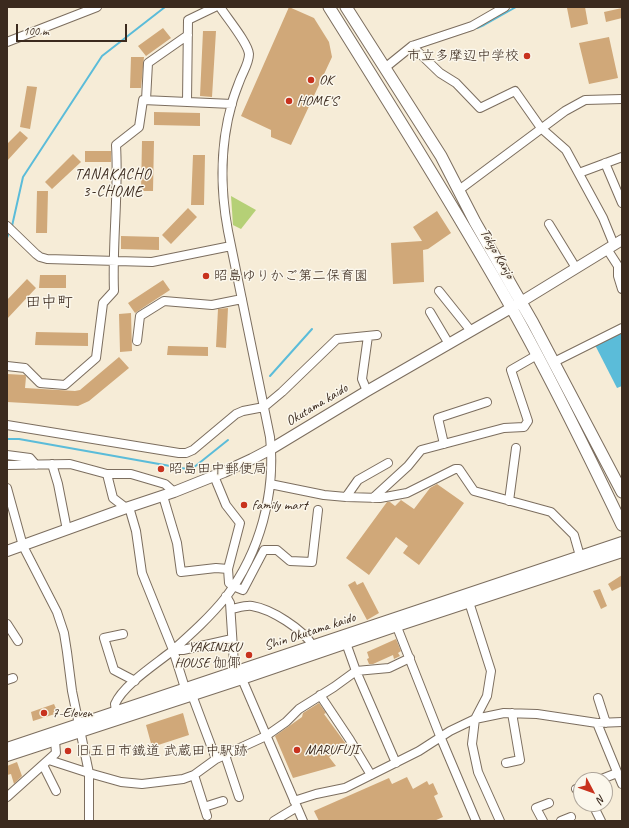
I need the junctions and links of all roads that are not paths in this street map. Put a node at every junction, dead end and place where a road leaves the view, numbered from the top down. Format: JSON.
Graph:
{"nodes":[{"id":1,"x":97,"y":7,"type":"edge"},
{"id":2,"x":215,"y":7,"type":"edge"},
{"id":3,"x":220,"y":7,"type":"edge"},
{"id":4,"x":329,"y":7,"type":"edge"},
{"id":5,"x":346,"y":7,"type":"edge"},
{"id":6,"x":505,"y":7,"type":"edge"},
{"id":7,"x":188,"y":35,"type":"junction"},
{"id":8,"x":7,"y":42,"type":"edge"},
{"id":9,"x":412,"y":46,"type":"junction"},
{"id":10,"x":386,"y":67,"type":"junction"},
{"id":11,"x":622,"y":99,"type":"edge"},
{"id":12,"x":146,"y":100,"type":"junction"},
{"id":13,"x":187,"y":102,"type":"junction"},
{"id":14,"x":232,"y":104,"type":"junction"},
{"id":15,"x":541,"y":128,"type":"junction"},
{"id":16,"x":622,"y":157,"type":"edge"},
{"id":17,"x":605,"y":163,"type":"junction"},
{"id":18,"x":579,"y":173,"type":"junction"},
{"id":19,"x":459,"y":190,"type":"junction"},
{"id":20,"x":622,"y":203,"type":"edge"},
{"id":21,"x":549,"y":224,"type":"dead end"},
{"id":22,"x":10,"y":229,"type":"edge"},
{"id":23,"x":614,"y":245,"type":"edge"},
{"id":24,"x":231,"y":246,"type":"junction"},
{"id":25,"x":113,"y":261,"type":"junction"},
{"id":26,"x":576,"y":268,"type":"junction"},
{"id":27,"x":622,"y":289,"type":"edge"},
{"id":28,"x":439,"y":292,"type":"dead end"},
{"id":29,"x":242,"y":299,"type":"junction"},
{"id":30,"x":521,"y":301,"type":"junction"},
{"id":31,"x":511,"y":308,"type":"junction"},
{"id":32,"x":430,"y":312,"type":"dead end"},
{"id":33,"x":622,"y":328,"type":"edge"},
{"id":34,"x":470,"y":331,"type":"junction"},
{"id":35,"x":376,"y":335,"type":"dead end"},
{"id":36,"x":368,"y":336,"type":"junction"},
{"id":37,"x":137,"y":341,"type":"dead end"},
{"id":38,"x":449,"y":344,"type":"junction"},
{"id":39,"x":537,"y":356,"type":"junction"},
{"id":40,"x":554,"y":362,"type":"junction"},
{"id":41,"x":7,"y":366,"type":"edge"},
{"id":42,"x":367,"y":391,"type":"junction"},
{"id":43,"x":487,"y":402,"type":"dead end"},
{"id":44,"x":264,"y":407,"type":"junction"},
{"id":45,"x":7,"y":425,"type":"edge"},
{"id":46,"x":444,"y":444,"type":"junction"},
{"id":47,"x":516,"y":448,"type":"dead end"},
{"id":48,"x":272,"y":449,"type":"junction"},
{"id":49,"x":7,"y":455,"type":"edge"},
{"id":50,"x":388,"y":463,"type":"dead end"},
{"id":51,"x":52,"y":464,"type":"junction"},
{"id":52,"x":7,"y":465,"type":"edge"},
{"id":53,"x":36,"y":465,"type":"junction"},
{"id":54,"x":107,"y":474,"type":"junction"},
{"id":55,"x":214,"y":476,"type":"junction"},
{"id":56,"x":270,"y":484,"type":"junction"},
{"id":57,"x":7,"y":488,"type":"edge"},
{"id":58,"x":174,"y":492,"type":"junction"},
{"id":59,"x":622,"y":492,"type":"edge"},
{"id":60,"x":163,"y":496,"type":"junction"},
{"id":61,"x":346,"y":497,"type":"junction"},
{"id":62,"x":374,"y":498,"type":"junction"},
{"id":63,"x":509,"y":501,"type":"junction"},
{"id":64,"x":128,"y":507,"type":"junction"},
{"id":65,"x":318,"y":510,"type":"dead end"},
{"id":66,"x":622,"y":525,"type":"edge"},
{"id":67,"x":67,"y":530,"type":"junction"},
{"id":68,"x":622,"y":542,"type":"edge"},
{"id":69,"x":23,"y":546,"type":"junction"},
{"id":70,"x":7,"y":551,"type":"edge"},
{"id":71,"x":622,"y":552,"type":"edge"},
{"id":72,"x":580,"y":556,"type":"junction"},
{"id":73,"x":228,"y":569,"type":"junction"},
{"id":74,"x":233,"y":586,"type":"junction"},
{"id":75,"x":226,"y":596,"type":"junction"},
{"id":76,"x":469,"y":602,"type":"junction"},
{"id":77,"x":231,"y":608,"type":"junction"},
{"id":78,"x":396,"y":622,"type":"junction"},
{"id":79,"x":7,"y":624,"type":"edge"},
{"id":80,"x":123,"y":634,"type":"dead end"},
{"id":81,"x":232,"y":639,"type":"junction"},
{"id":82,"x":18,"y":641,"type":"dead end"},
{"id":83,"x":346,"y":643,"type":"junction"},
{"id":84,"x":313,"y":646,"type":"junction"},
{"id":85,"x":173,"y":650,"type":"junction"},
{"id":86,"x":410,"y":658,"type":"junction"},
{"id":87,"x":356,"y":671,"type":"junction"},
{"id":88,"x":239,"y":675,"type":"junction"},
{"id":89,"x":135,"y":681,"type":"junction"},
{"id":90,"x":189,"y":691,"type":"junction"},
{"id":91,"x":320,"y":695,"type":"junction"},
{"id":92,"x":598,"y":698,"type":"dead end"},
{"id":93,"x":116,"y":712,"type":"junction"},
{"id":94,"x":512,"y":713,"type":"junction"},
{"id":95,"x":475,"y":719,"type":"junction"},
{"id":96,"x":622,"y":722,"type":"edge"},
{"id":97,"x":601,"y":723,"type":"junction"},
{"id":98,"x":80,"y":728,"type":"junction"},
{"id":99,"x":266,"y":736,"type":"junction"},
{"id":100,"x":440,"y":736,"type":"junction"},
{"id":101,"x":55,"y":741,"type":"junction"},
{"id":102,"x":7,"y":748,"type":"edge"},
{"id":103,"x":225,"y":755,"type":"junction"},
{"id":104,"x":7,"y":756,"type":"edge"},
{"id":105,"x":216,"y":759,"type":"junction"},
{"id":106,"x":622,"y":760,"type":"edge"},
{"id":107,"x":46,"y":762,"type":"junction"},
{"id":108,"x":396,"y":763,"type":"junction"},
{"id":109,"x":506,"y":763,"type":"dead end"},
{"id":110,"x":614,"y":764,"type":"junction"},
{"id":111,"x":89,"y":773,"type":"junction"},
{"id":112,"x":617,"y":773,"type":"junction"},
{"id":113,"x":194,"y":775,"type":"junction"},
{"id":114,"x":613,"y":775,"type":"edge"},
{"id":115,"x":371,"y":776,"type":"junction"},
{"id":116,"x":622,"y":784,"type":"edge"},
{"id":117,"x":56,"y":791,"type":"dead end"},
{"id":118,"x":7,"y":797,"type":"edge"},
{"id":119,"x":239,"y":797,"type":"dead end"},
{"id":120,"x":223,"y":801,"type":"dead end"},
{"id":121,"x":549,"y":803,"type":"dead end"},
{"id":122,"x":296,"y":804,"type":"junction"},
{"id":123,"x":204,"y":808,"type":"junction"},
{"id":124,"x":596,"y":812,"type":"edge"},
{"id":125,"x":207,"y":816,"type":"dead end"},
{"id":126,"x":571,"y":817,"type":"dead end"},
{"id":127,"x":89,"y":821,"type":"edge"},
{"id":128,"x":274,"y":821,"type":"edge"},
{"id":129,"x":303,"y":821,"type":"edge"},
{"id":130,"x":476,"y":821,"type":"edge"},
{"id":131,"x":500,"y":821,"type":"edge"},
{"id":132,"x":543,"y":821,"type":"edge"},
{"id":133,"x":561,"y":821,"type":"edge"},
{"id":134,"x":601,"y":821,"type":"edge"}],
"edges":[{"from":1,"to":8,"type":"street"},
{"from":2,"to":7,"type":"street"},
{"from":3,"to":14,"type":"street"},
{"from":4,"to":31,"type":"highway","name":"Tokyo Kanjo"},
{"from":5,"to":10,"type":"highway","name":"Tokyo Kanjo"},
{"from":6,"to":9,"type":"street"},
{"from":7,"to":12,"type":"street"},
{"from":7,"to":13,"type":"street"},
{"from":9,"to":10,"type":"street"},
{"from":9,"to":15,"type":"street"},
{"from":10,"to":19,"type":"highway","name":"Tokyo Kanjo"},
{"from":11,"to":15,"type":"street"},
{"from":12,"to":13,"type":"street"},
{"from":12,"to":25,"type":"street"},
{"from":13,"to":14,"type":"street"},
{"from":14,"to":24,"type":"street"},
{"from":15,"to":18,"type":"street"},
{"from":15,"to":19,"type":"street"},
{"from":16,"to":17,"type":"street"},
{"from":17,"to":18,"type":"street"},
{"from":17,"to":20,"type":"street"},
{"from":18,"to":23,"type":"street"},
{"from":19,"to":30,"type":"highway","name":"Tokyo Kanjo"},
{"from":21,"to":26,"type":"street"},
{"from":22,"to":25,"type":"street"},
{"from":23,"to":26,"type":"main road","name":"Okutama kaido"},
{"from":23,"to":27,"type":"street"},
{"from":24,"to":25,"type":"street"},
{"from":24,"to":29,"type":"street"},
{"from":25,"to":41,"type":"street"},
{"from":26,"to":30,"type":"main road","name":"Okutama kaido"},
{"from":28,"to":34,"type":"street"},
{"from":29,"to":37,"type":"street"},
{"from":29,"to":44,"type":"street"},
{"from":30,"to":31,"type":"main road","name":"Okutama kaido"},
{"from":30,"to":40,"type":"highway","name":"Tokyo Kanjo"},
{"from":31,"to":34,"type":"main road","name":"Okutama kaido"},
{"from":31,"to":39,"type":"highway","name":"Tokyo Kanjo"},
{"from":32,"to":38,"type":"street"},
{"from":33,"to":40,"type":"street"},
{"from":34,"to":38,"type":"main road","name":"Okutama kaido"},
{"from":35,"to":36,"type":"street"},
{"from":36,"to":42,"type":"street"},
{"from":36,"to":44,"type":"street"},
{"from":38,"to":42,"type":"main road","name":"Okutama kaido"},
{"from":39,"to":46,"type":"street"},
{"from":39,"to":66,"type":"highway","name":"Tokyo Kanjo"},
{"from":40,"to":59,"type":"highway","name":"Tokyo Kanjo"},
{"from":42,"to":48,"type":"main road","name":"Okutama kaido"},
{"from":43,"to":46,"type":"street"},
{"from":44,"to":45,"type":"street"},
{"from":44,"to":48,"type":"street"},
{"from":46,"to":62,"type":"street"},
{"from":47,"to":63,"type":"street"},
{"from":48,"to":55,"type":"main road","name":"Okutama kaido"},
{"from":48,"to":56,"type":"street"},
{"from":49,"to":53,"type":"street"},
{"from":50,"to":61,"type":"street"},
{"from":51,"to":53,"type":"street"},
{"from":51,"to":54,"type":"street"},
{"from":51,"to":67,"type":"street"},
{"from":52,"to":53,"type":"street"},
{"from":54,"to":58,"type":"street"},
{"from":54,"to":64,"type":"street"},
{"from":55,"to":58,"type":"main road","name":"Okutama kaido"},
{"from":55,"to":73,"type":"street"},
{"from":56,"to":61,"type":"street"},
{"from":56,"to":74,"type":"street"},
{"from":57,"to":69,"type":"street"},
{"from":58,"to":60,"type":"main road","name":"Okutama kaido"},
{"from":60,"to":64,"type":"main road","name":"Okutama kaido"},
{"from":60,"to":73,"type":"street"},
{"from":61,"to":62,"type":"street"},
{"from":62,"to":63,"type":"street"},
{"from":63,"to":72,"type":"street"},
{"from":64,"to":67,"type":"main road","name":"Okutama kaido"},
{"from":64,"to":85,"type":"street"},
{"from":65,"to":74,"type":"street"},
{"from":67,"to":69,"type":"main road","name":"Okutama kaido"},
{"from":68,"to":72,"type":"main road","name":"Shin Okutama kaido"},
{"from":69,"to":70,"type":"main road","name":"Okutama kaido"},
{"from":69,"to":98,"type":"street"},
{"from":71,"to":76,"type":"main road","name":"Shin Okutama kaido"},
{"from":72,"to":78,"type":"main road","name":"Shin Okutama kaido"},
{"from":73,"to":74,"type":"street"},
{"from":74,"to":75,"type":"street"},
{"from":75,"to":77,"type":"street"},
{"from":75,"to":85,"type":"street"},
{"from":76,"to":78,"type":"main road","name":"Shin Okutama kaido"},
{"from":76,"to":95,"type":"street"},
{"from":77,"to":81,"type":"street"},
{"from":77,"to":84,"type":"street"},
{"from":78,"to":83,"type":"main road","name":"Shin Okutama kaido"},
{"from":78,"to":84,"type":"main road","name":"Shin Okutama kaido"},
{"from":78,"to":86,"type":"street"},
{"from":79,"to":82,"type":"street"},
{"from":80,"to":89,"type":"street"},
{"from":81,"to":85,"type":"street"},
{"from":81,"to":88,"type":"street"},
{"from":83,"to":87,"type":"street"},
{"from":83,"to":88,"type":"main road","name":"Shin Okutama kaido"},
{"from":84,"to":88,"type":"main road","name":"Shin Okutama kaido"},
{"from":85,"to":89,"type":"street"},
{"from":85,"to":90,"type":"street"},
{"from":86,"to":87,"type":"street"},
{"from":86,"to":100,"type":"street"},
{"from":87,"to":91,"type":"street"},
{"from":87,"to":108,"type":"street"},
{"from":88,"to":90,"type":"main road","name":"Shin Okutama kaido"},
{"from":88,"to":99,"type":"street"},
{"from":89,"to":93,"type":"street"},
{"from":90,"to":93,"type":"main road","name":"Shin Okutama kaido"},
{"from":90,"to":98,"type":"main road","name":"Shin Okutama kaido"},
{"from":90,"to":105,"type":"street"},
{"from":91,"to":99,"type":"street"},
{"from":91,"to":115,"type":"street"},
{"from":92,"to":97,"type":"street"},
{"from":93,"to":98,"type":"main road","name":"Shin Okutama kaido"},
{"from":94,"to":95,"type":"street"},
{"from":94,"to":97,"type":"street"},
{"from":94,"to":109,"type":"street"},
{"from":95,"to":100,"type":"street"},
{"from":95,"to":131,"type":"street"},
{"from":96,"to":97,"type":"street"},
{"from":97,"to":110,"type":"street"},
{"from":98,"to":101,"type":"main road","name":"Shin Okutama kaido"},
{"from":98,"to":102,"type":"main road","name":"Shin Okutama kaido"},
{"from":98,"to":111,"type":"street"},
{"from":99,"to":103,"type":"street"},
{"from":99,"to":122,"type":"street"},
{"from":100,"to":108,"type":"street"},
{"from":100,"to":130,"type":"street"},
{"from":101,"to":104,"type":"main road","name":"Shin Okutama kaido"},
{"from":101,"to":107,"type":"street"},
{"from":103,"to":105,"type":"street"},
{"from":103,"to":119,"type":"street"},
{"from":105,"to":113,"type":"street"},
{"from":106,"to":110,"type":"street"},
{"from":107,"to":111,"type":"street"},
{"from":107,"to":117,"type":"street"},
{"from":107,"to":118,"type":"street"},
{"from":108,"to":115,"type":"street"},
{"from":110,"to":112,"type":"street"},
{"from":111,"to":113,"type":"street"},
{"from":111,"to":127,"type":"street"},
{"from":112,"to":114,"type":"street"},
{"from":112,"to":116,"type":"street"},
{"from":113,"to":123,"type":"street"},
{"from":115,"to":122,"type":"street"},
{"from":120,"to":123,"type":"street"},
{"from":121,"to":132,"type":"street"},
{"from":122,"to":128,"type":"street"},
{"from":122,"to":129,"type":"street"},
{"from":123,"to":125,"type":"street"},
{"from":124,"to":134,"type":"street"},
{"from":126,"to":133,"type":"street"}]}
